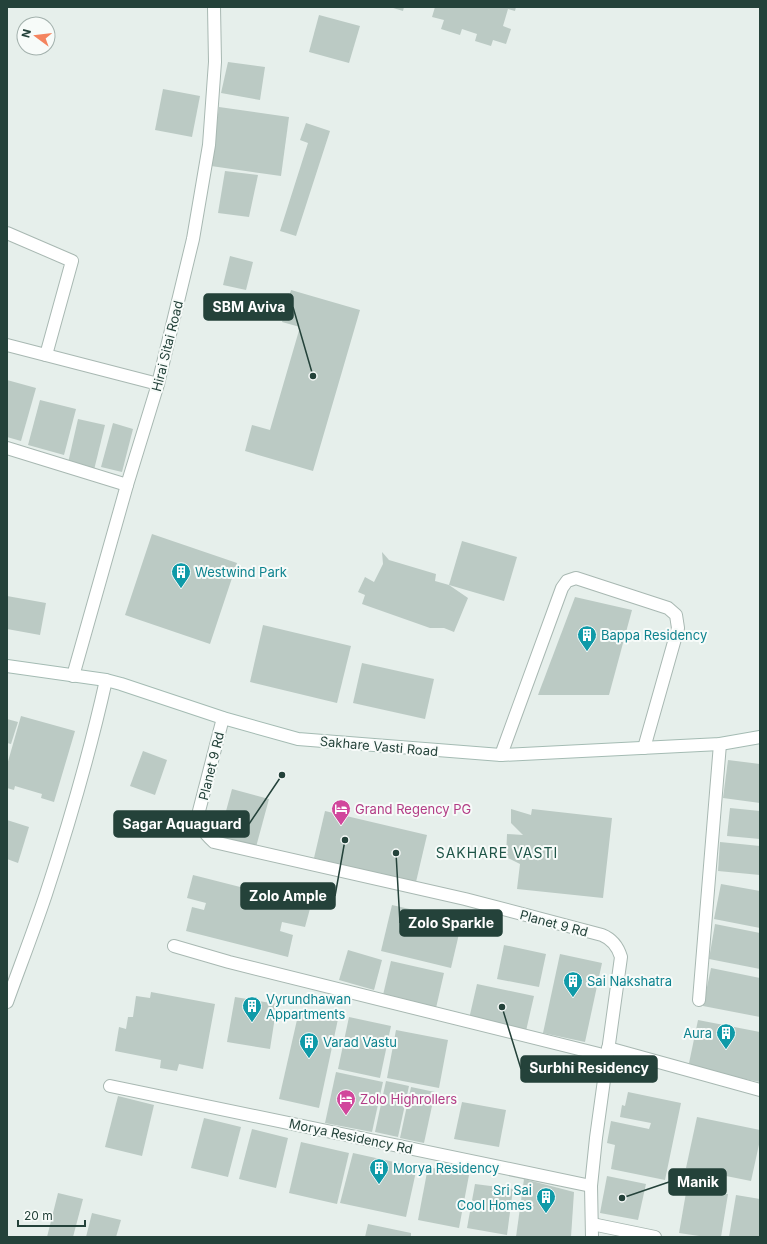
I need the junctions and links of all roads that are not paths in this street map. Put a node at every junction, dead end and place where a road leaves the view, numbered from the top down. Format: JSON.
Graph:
{"nodes":[{"id":1,"x":214,"y":7,"type":"edge"},
{"id":2,"x":7,"y":234,"type":"edge"},
{"id":3,"x":7,"y":345,"type":"edge"},
{"id":4,"x":46,"y":355,"type":"junction"},
{"id":5,"x":158,"y":384,"type":"junction"},
{"id":6,"x":7,"y":448,"type":"edge"},
{"id":7,"x":127,"y":485,"type":"junction"},
{"id":8,"x":7,"y":666,"type":"edge"},
{"id":9,"x":73,"y":676,"type":"junction"},
{"id":10,"x":106,"y":680,"type":"junction"},
{"id":11,"x":223,"y":718,"type":"junction"},
{"id":12,"x":760,"y":737,"type":"edge"},
{"id":13,"x":720,"y":744,"type":"junction"},
{"id":14,"x":644,"y":748,"type":"junction"},
{"id":15,"x":501,"y":755,"type":"junction"},
{"id":16,"x":174,"y":946,"type":"dead end"},
{"id":17,"x":699,"y":1000,"type":"dead end"},
{"id":18,"x":7,"y":1002,"type":"edge"},
{"id":19,"x":608,"y":1052,"type":"junction"},
{"id":20,"x":110,"y":1086,"type":"dead end"},
{"id":21,"x":760,"y":1090,"type":"edge"},
{"id":22,"x":591,"y":1186,"type":"junction"},
{"id":23,"x":592,"y":1224,"type":"junction"},
{"id":24,"x":592,"y":1237,"type":"edge"},
{"id":25,"x":656,"y":1237,"type":"edge"}],
"edges":[{"from":1,"to":5,"type":"street","name":"Hirai Sitai Road"},
{"from":2,"to":4,"type":"street"},
{"from":3,"to":4,"type":"street"},
{"from":4,"to":5,"type":"street"},
{"from":5,"to":7,"type":"street","name":"Hirai Sitai Road"},
{"from":6,"to":7,"type":"street"},
{"from":7,"to":9,"type":"street","name":"Hirai Sitai Road"},
{"from":8,"to":9,"type":"street","name":"Sakhare Vasti Road"},
{"from":9,"to":10,"type":"street","name":"Sakhare Vasti Road"},
{"from":10,"to":11,"type":"street","name":"Sakhare Vasti Road"},
{"from":10,"to":18,"type":"street"},
{"from":11,"to":15,"type":"street","name":"Sakhare Vasti Road"},
{"from":11,"to":19,"type":"street","name":"Planet 9 Rd"},
{"from":12,"to":13,"type":"street","name":"Sakhare Vasti Road"},
{"from":13,"to":14,"type":"street","name":"Sakhare Vasti Road"},
{"from":13,"to":17,"type":"street"},
{"from":14,"to":15,"type":"street","name":"Sakhare Vasti Road"},
{"from":14,"to":15,"type":"street"},
{"from":16,"to":19,"type":"street"},
{"from":19,"to":21,"type":"street"},
{"from":19,"to":22,"type":"street","name":"Planet 9 Rd"},
{"from":20,"to":22,"type":"street","name":"Morya Residency Rd"},
{"from":22,"to":23,"type":"street","name":"Planet 9 Rd"},
{"from":23,"to":24,"type":"street","name":"Planet 9 Rd"},
{"from":23,"to":25,"type":"street"}]}
